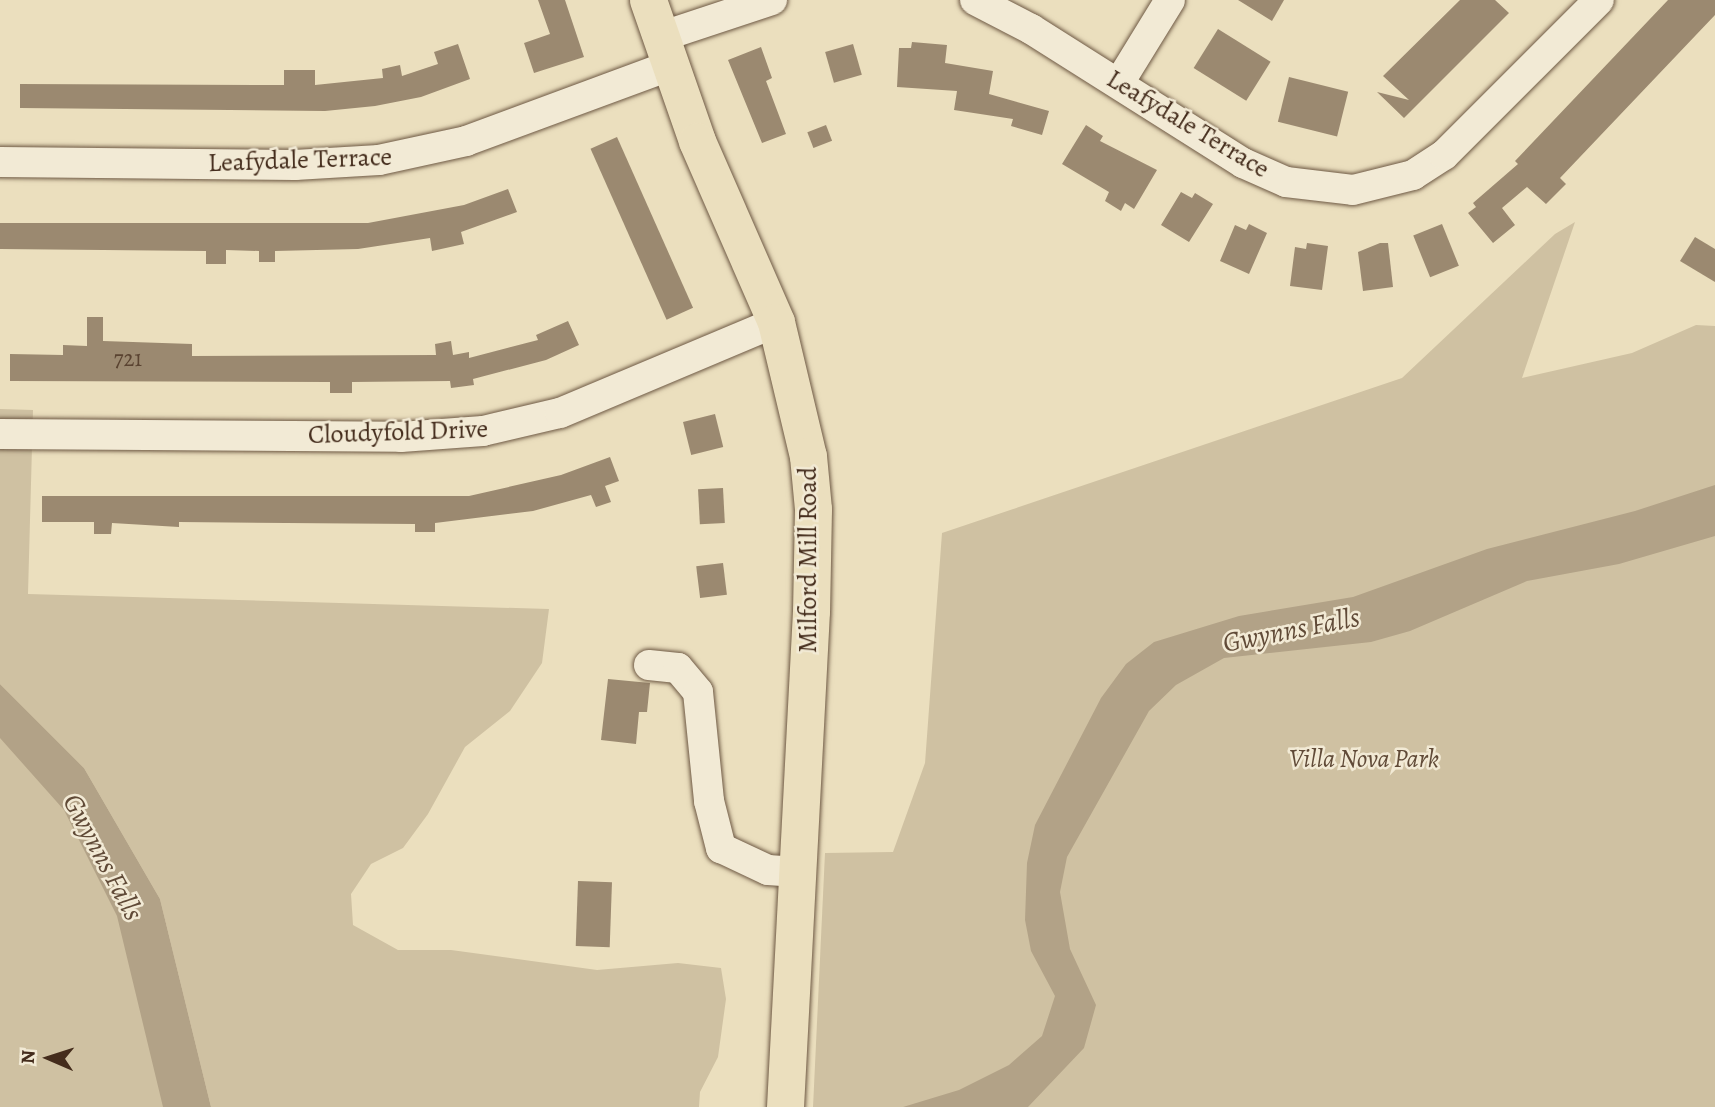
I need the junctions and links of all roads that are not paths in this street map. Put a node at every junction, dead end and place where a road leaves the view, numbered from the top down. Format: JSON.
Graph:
{"nodes":[{"id":1,"x":648,"y":0,"type":"edge"},
{"id":2,"x":772,"y":0,"type":"edge"},
{"id":3,"x":975,"y":0,"type":"edge"},
{"id":4,"x":1170,"y":0,"type":"edge"},
{"id":5,"x":1599,"y":0,"type":"edge"},
{"id":6,"x":665,"y":51,"type":"junction"},
{"id":7,"x":1119,"y":83,"type":"junction"},
{"id":8,"x":0,"y":162,"type":"edge"},
{"id":9,"x":776,"y":322,"type":"junction"},
{"id":10,"x":0,"y":434,"type":"edge"},
{"id":11,"x":649,"y":665,"type":"dead end"},
{"id":12,"x":797,"y":872,"type":"junction"},
{"id":13,"x":785,"y":1107,"type":"edge"}],
"edges":[{"from":1,"to":6,"type":"main road","name":"Milford Mill Road"},
{"from":2,"to":6,"type":"street","name":"Leafydale Terrace"},
{"from":3,"to":7,"type":"street","name":"Leafydale Terrace"},
{"from":4,"to":7,"type":"street"},
{"from":5,"to":7,"type":"street","name":"Leafydale Terrace"},
{"from":6,"to":8,"type":"street","name":"Leafydale Terrace"},
{"from":6,"to":9,"type":"main road","name":"Milford Mill Road"},
{"from":9,"to":10,"type":"street","name":"Cloudyfold Drive"},
{"from":9,"to":12,"type":"main road","name":"Milford Mill Road"},
{"from":11,"to":12,"type":"street"},
{"from":12,"to":13,"type":"main road","name":"Milford Mill Road"}]}
